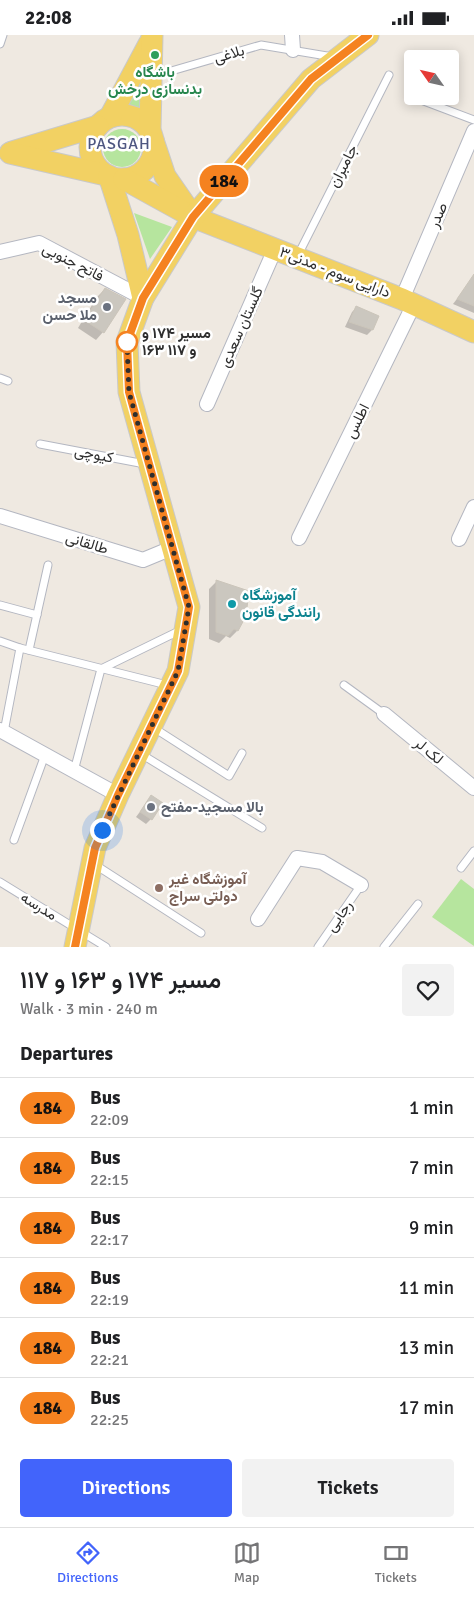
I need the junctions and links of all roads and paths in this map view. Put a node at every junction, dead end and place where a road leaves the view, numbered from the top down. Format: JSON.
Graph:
{"nodes":[{"id":1,"x":3,"y":35,"type":"edge"},
{"id":2,"x":292,"y":35,"type":"edge"},
{"id":3,"x":368,"y":35,"type":"edge"},
{"id":4,"x":151,"y":38,"type":"edge"},
{"id":5,"x":0,"y":44,"type":"edge"},
{"id":6,"x":293,"y":51,"type":"junction"},
{"id":7,"x":338,"y":58,"type":"junction"},
{"id":8,"x":389,"y":75,"type":"dead end"},
{"id":9,"x":151,"y":77,"type":"junction"},
{"id":10,"x":434,"y":105,"type":"edge"},
{"id":11,"x":474,"y":120,"type":"edge"},
{"id":12,"x":104,"y":121,"type":"junction"},
{"id":13,"x":474,"y":131,"type":"edge"},
{"id":14,"x":152,"y":137,"type":"junction"},
{"id":15,"x":113,"y":177,"type":"junction"},
{"id":16,"x":193,"y":217,"type":"junction"},
{"id":17,"x":275,"y":249,"type":"junction"},
{"id":18,"x":0,"y":252,"type":"edge"},
{"id":19,"x":297,"y":258,"type":"junction"},
{"id":20,"x":143,"y":298,"type":"junction"},
{"id":21,"x":408,"y":301,"type":"junction"},
{"id":22,"x":474,"y":332,"type":"edge"},
{"id":23,"x":0,"y":378,"type":"edge"},
{"id":24,"x":8,"y":381,"type":"dead end"},
{"id":25,"x":207,"y":404,"type":"dead end"},
{"id":26,"x":40,"y":444,"type":"dead end"},
{"id":27,"x":149,"y":465,"type":"junction"},
{"id":28,"x":474,"y":507,"type":"edge"},
{"id":29,"x":0,"y":517,"type":"edge"},
{"id":30,"x":299,"y":538,"type":"dead end"},
{"id":31,"x":459,"y":539,"type":"dead end"},
{"id":32,"x":172,"y":548,"type":"junction"},
{"id":33,"x":48,"y":565,"type":"dead end"},
{"id":34,"x":0,"y":605,"type":"edge"},
{"id":35,"x":37,"y":615,"type":"junction"},
{"id":36,"x":185,"y":628,"type":"junction"},
{"id":37,"x":0,"y":641,"type":"edge"},
{"id":38,"x":20,"y":648,"type":"junction"},
{"id":39,"x":29,"y":650,"type":"junction"},
{"id":40,"x":101,"y":669,"type":"junction"},
{"id":41,"x":344,"y":685,"type":"dead end"},
{"id":42,"x":171,"y":686,"type":"junction"},
{"id":43,"x":384,"y":714,"type":"joint"},
{"id":44,"x":151,"y":727,"type":"junction"},
{"id":45,"x":2,"y":731,"type":"edge"},
{"id":46,"x":138,"y":753,"type":"junction"},
{"id":47,"x":242,"y":753,"type":"dead end"},
{"id":48,"x":45,"y":755,"type":"junction"},
{"id":49,"x":74,"y":771,"type":"junction"},
{"id":50,"x":474,"y":788,"type":"edge"},
{"id":51,"x":118,"y":795,"type":"junction"},
{"id":52,"x":262,"y":828,"type":"dead end"},
{"id":53,"x":14,"y":840,"type":"dead end"},
{"id":54,"x":474,"y":851,"type":"edge"},
{"id":55,"x":92,"y":862,"type":"junction"},
{"id":56,"x":461,"y":868,"type":"dead end"},
{"id":57,"x":0,"y":882,"type":"edge"},
{"id":58,"x":361,"y":885,"type":"joint"},
{"id":59,"x":418,"y":904,"type":"dead end"},
{"id":60,"x":258,"y":919,"type":"dead end"},
{"id":61,"x":201,"y":933,"type":"dead end"},
{"id":62,"x":76,"y":939,"type":"edge"},
{"id":63,"x":106,"y":947,"type":"edge"},
{"id":64,"x":318,"y":947,"type":"edge"},
{"id":65,"x":384,"y":947,"type":"edge"}],
"edges":[{"from":1,"to":5,"type":"lane"},
{"from":2,"to":6,"type":"street"},
{"from":3,"to":7,"type":"main road"},
{"from":4,"to":9,"type":"main road"},
{"from":4,"to":12,"type":"main road"},
{"from":6,"to":7,"type":"lane","name":"بلاغی"},
{"from":6,"to":9,"type":"lane","name":"بلاغی"},
{"from":7,"to":16,"type":"main road"},
{"from":8,"to":19,"type":"lane","name":"جامبران"},
{"from":9,"to":14,"type":"main road"},
{"from":10,"to":11,"type":"lane"},
{"from":12,"to":14,"type":"main road"},
{"from":12,"to":15,"type":"main road"},
{"from":12,"to":15,"type":"main road"},
{"from":13,"to":21,"type":"street","name":"صدر"},
{"from":14,"to":15,"type":"main road"},
{"from":14,"to":16,"type":"main road"},
{"from":15,"to":16,"type":"main road","name":"دارایی سوم - مدنی۳"},
{"from":15,"to":20,"type":"main road"},
{"from":16,"to":17,"type":"main road","name":"دارایی سوم - مدنی۳"},
{"from":16,"to":20,"type":"main road"},
{"from":17,"to":19,"type":"main road","name":"دارایی سوم - مدنی۳"},
{"from":17,"to":25,"type":"street","name":"گلستان سعدی"},
{"from":18,"to":20,"type":"street","name":"فاتح جنوبی"},
{"from":19,"to":21,"type":"main road","name":"دارایی سوم - مدنی۳"},
{"from":20,"to":27,"type":"main road"},
{"from":21,"to":22,"type":"main road","name":"دارایی سوم - مدنی۳"},
{"from":21,"to":30,"type":"street","name":"اطلس"},
{"from":23,"to":24,"type":"lane"},
{"from":26,"to":27,"type":"lane","name":"کیوچی"},
{"from":27,"to":32,"type":"main road"},
{"from":28,"to":31,"type":"street"},
{"from":29,"to":32,"type":"street","name":"طالقانی"},
{"from":32,"to":36,"type":"main road"},
{"from":33,"to":35,"type":"lane"},
{"from":34,"to":35,"type":"lane"},
{"from":35,"to":39,"type":"lane"},
{"from":36,"to":40,"type":"lane"},
{"from":36,"to":42,"type":"main road"},
{"from":37,"to":38,"type":"lane"},
{"from":38,"to":39,"type":"lane"},
{"from":38,"to":45,"type":"lane"},
{"from":39,"to":40,"type":"lane"},
{"from":40,"to":42,"type":"lane"},
{"from":40,"to":49,"type":"lane"},
{"from":41,"to":43,"type":"lane"},
{"from":42,"to":44,"type":"main road"},
{"from":43,"to":50,"type":"street","name":"لک لر"},
{"from":44,"to":46,"type":"main road"},
{"from":44,"to":47,"type":"lane"},
{"from":45,"to":48,"type":"street"},
{"from":46,"to":51,"type":"main road"},
{"from":46,"to":52,"type":"lane"},
{"from":48,"to":49,"type":"street"},
{"from":48,"to":53,"type":"lane"},
{"from":49,"to":51,"type":"street"},
{"from":51,"to":55,"type":"main road"},
{"from":54,"to":56,"type":"lane"},
{"from":55,"to":61,"type":"lane"},
{"from":55,"to":62,"type":"main road"},
{"from":57,"to":62,"type":"lane","name":"مدرسه"},
{"from":58,"to":60,"type":"street"},
{"from":58,"to":64,"type":"lane","name":"رجایی"},
{"from":59,"to":65,"type":"lane"},
{"from":62,"to":63,"type":"lane","name":"مدرسه"}]}
